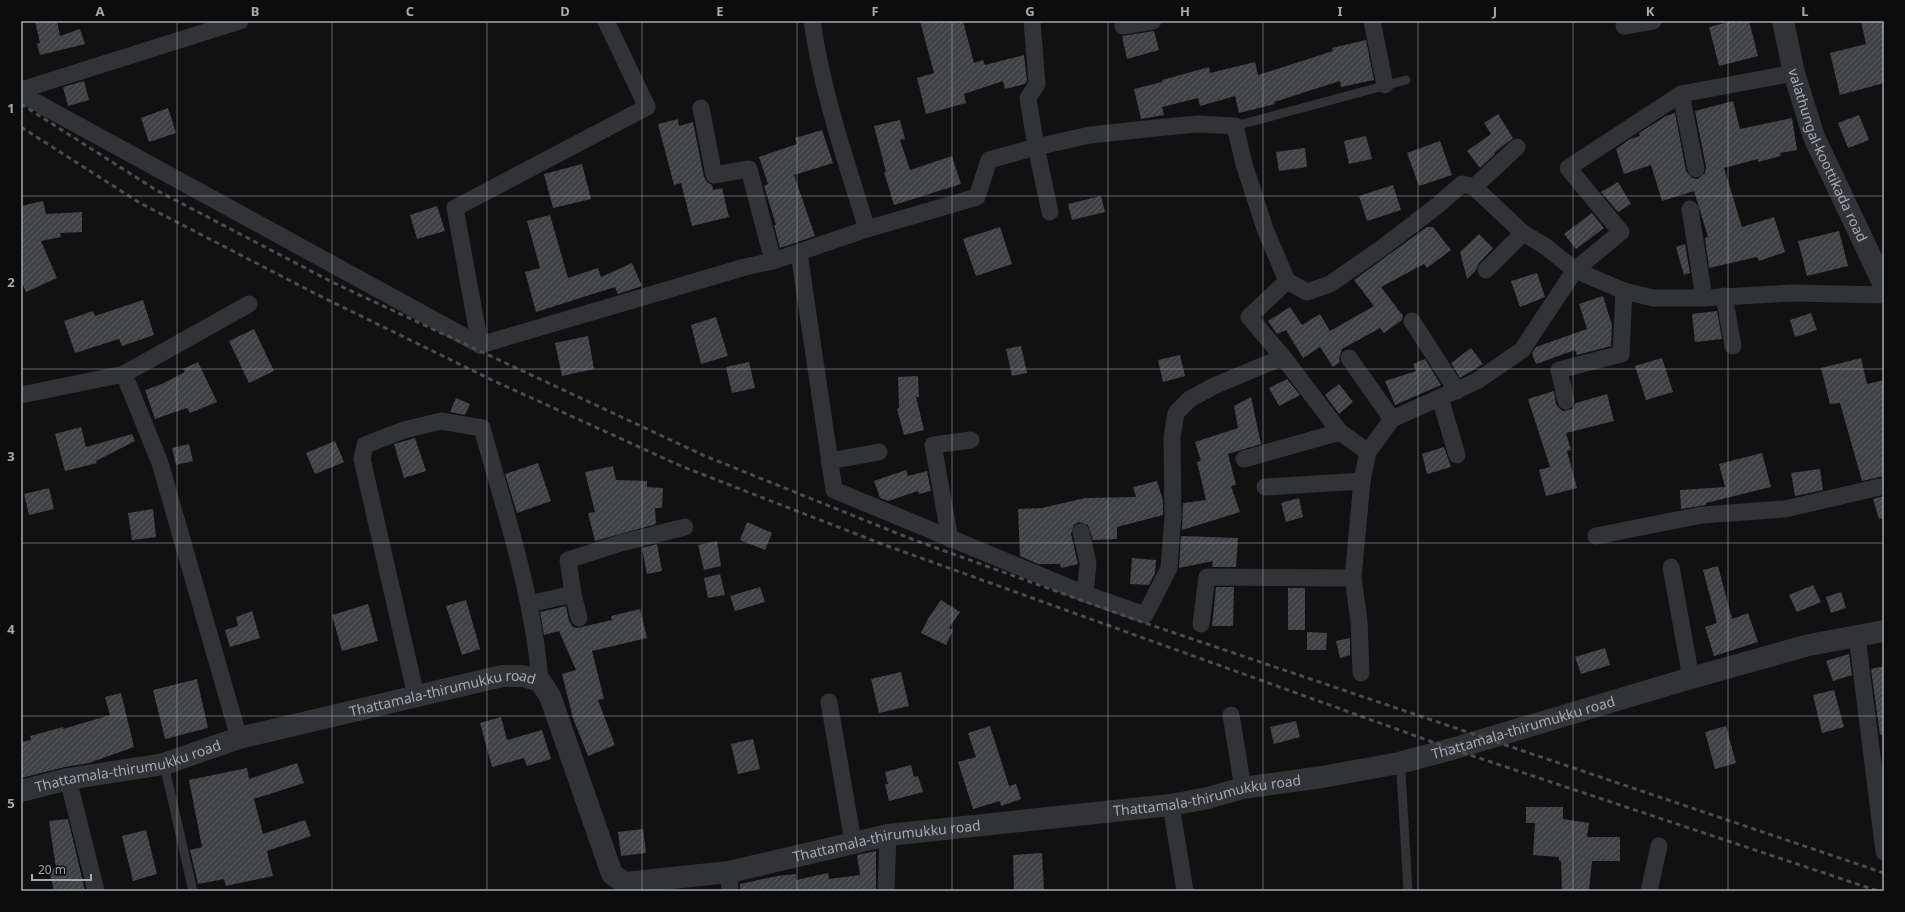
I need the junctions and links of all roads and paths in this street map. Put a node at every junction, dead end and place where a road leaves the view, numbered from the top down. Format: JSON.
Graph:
{"nodes":[{"id":1,"x":240,"y":21,"type":"edge"},
{"id":2,"x":606,"y":21,"type":"edge"},
{"id":3,"x":812,"y":21,"type":"edge"},
{"id":4,"x":1032,"y":21,"type":"edge"},
{"id":5,"x":1153,"y":21,"type":"edge"},
{"id":6,"x":1372,"y":21,"type":"edge"},
{"id":7,"x":1653,"y":21,"type":"edge"},
{"id":8,"x":1783,"y":21,"type":"edge"},
{"id":9,"x":1123,"y":26,"type":"dead end"},
{"id":10,"x":1624,"y":26,"type":"dead end"},
{"id":11,"x":1794,"y":73,"type":"junction"},
{"id":12,"x":1406,"y":80,"type":"dead end"},
{"id":13,"x":1385,"y":85,"type":"junction"},
{"id":14,"x":21,"y":90,"type":"edge"},
{"id":15,"x":21,"y":94,"type":"edge"},
{"id":16,"x":1681,"y":94,"type":"junction"},
{"id":17,"x":701,"y":108,"type":"dead end"},
{"id":18,"x":1235,"y":126,"type":"junction"},
{"id":19,"x":1036,"y":147,"type":"junction"},
{"id":20,"x":1517,"y":147,"type":"dead end"},
{"id":21,"x":1696,"y":169,"type":"dead end"},
{"id":22,"x":1474,"y":187,"type":"junction"},
{"id":23,"x":1690,"y":209,"type":"dead end"},
{"id":24,"x":1050,"y":212,"type":"dead end"},
{"id":25,"x":867,"y":229,"type":"junction"},
{"id":26,"x":1523,"y":233,"type":"junction"},
{"id":27,"x":799,"y":253,"type":"junction"},
{"id":28,"x":772,"y":261,"type":"junction"},
{"id":29,"x":1486,"y":270,"type":"dead end"},
{"id":30,"x":1576,"y":270,"type":"junction"},
{"id":31,"x":1287,"y":282,"type":"junction"},
{"id":32,"x":1884,"y":284,"type":"edge"},
{"id":33,"x":1624,"y":291,"type":"junction"},
{"id":34,"x":1884,"y":295,"type":"edge"},
{"id":35,"x":1724,"y":296,"type":"junction"},
{"id":36,"x":1704,"y":298,"type":"junction"},
{"id":37,"x":248,"y":304,"type":"dead end"},
{"id":38,"x":1412,"y":321,"type":"dead end"},
{"id":39,"x":480,"y":345,"type":"junction"},
{"id":40,"x":1733,"y":346,"type":"dead end"},
{"id":41,"x":1283,"y":358,"type":"junction"},
{"id":42,"x":1349,"y":358,"type":"dead end"},
{"id":43,"x":124,"y":374,"type":"junction"},
{"id":44,"x":1457,"y":391,"type":"junction"},
{"id":45,"x":21,"y":395,"type":"edge"},
{"id":46,"x":1440,"y":398,"type":"junction"},
{"id":47,"x":1566,"y":400,"type":"dead end"},
{"id":48,"x":1392,"y":419,"type":"junction"},
{"id":49,"x":1340,"y":432,"type":"junction"},
{"id":50,"x":971,"y":440,"type":"dead end"},
{"id":51,"x":879,"y":452,"type":"dead end"},
{"id":52,"x":1368,"y":452,"type":"junction"},
{"id":53,"x":1457,"y":455,"type":"dead end"},
{"id":54,"x":1244,"y":459,"type":"dead end"},
{"id":55,"x":829,"y":461,"type":"junction"},
{"id":56,"x":1362,"y":481,"type":"junction"},
{"id":57,"x":1884,"y":486,"type":"edge"},
{"id":58,"x":1265,"y":487,"type":"dead end"},
{"id":59,"x":685,"y":527,"type":"dead end"},
{"id":60,"x":1081,"y":532,"type":"dead end"},
{"id":61,"x":1596,"y":536,"type":"dead end"},
{"id":62,"x":950,"y":539,"type":"junction"},
{"id":63,"x":1671,"y":567,"type":"dead end"},
{"id":64,"x":1353,"y":578,"type":"junction"},
{"id":65,"x":573,"y":594,"type":"junction"},
{"id":66,"x":1085,"y":594,"type":"junction"},
{"id":67,"x":529,"y":604,"type":"junction"},
{"id":68,"x":579,"y":618,"type":"dead end"},
{"id":69,"x":1201,"y":624,"type":"dead end"},
{"id":70,"x":1884,"y":631,"type":"edge"},
{"id":71,"x":1857,"y":636,"type":"junction"},
{"id":72,"x":1361,"y":673,"type":"dead end"},
{"id":73,"x":1691,"y":678,"type":"junction"},
{"id":74,"x":540,"y":681,"type":"junction"},
{"id":75,"x":416,"y":696,"type":"junction"},
{"id":76,"x":829,"y":702,"type":"dead end"},
{"id":77,"x":1231,"y":715,"type":"dead end"},
{"id":78,"x":239,"y":738,"type":"junction"},
{"id":79,"x":1399,"y":763,"type":"junction"},
{"id":80,"x":164,"y":764,"type":"junction"},
{"id":81,"x":68,"y":779,"type":"junction"},
{"id":82,"x":1243,"y":788,"type":"junction"},
{"id":83,"x":21,"y":790,"type":"edge"},
{"id":84,"x":1171,"y":805,"type":"junction"},
{"id":85,"x":888,"y":835,"type":"junction"},
{"id":86,"x":853,"y":842,"type":"junction"},
{"id":87,"x":1659,"y":846,"type":"dead end"},
{"id":88,"x":1884,"y":852,"type":"edge"},
{"id":89,"x":730,"y":882,"type":"edge"},
{"id":90,"x":96,"y":891,"type":"edge"},
{"id":91,"x":193,"y":891,"type":"edge"},
{"id":92,"x":886,"y":891,"type":"edge"},
{"id":93,"x":1185,"y":891,"type":"edge"},
{"id":94,"x":1408,"y":891,"type":"edge"},
{"id":95,"x":1649,"y":891,"type":"edge"}],
"edges":[{"from":1,"to":14,"type":"street"},
{"from":2,"to":39,"type":"street"},
{"from":3,"to":25,"type":"street"},
{"from":4,"to":19,"type":"street"},
{"from":5,"to":9,"type":"street"},
{"from":6,"to":13,"type":"street"},
{"from":7,"to":10,"type":"street"},
{"from":8,"to":11,"type":"street","name":"valathungal-koottikada road"},
{"from":11,"to":16,"type":"street"},
{"from":11,"to":32,"type":"street","name":"valathungal-koottikada road"},
{"from":12,"to":13,"type":"lane"},
{"from":13,"to":18,"type":"lane"},
{"from":15,"to":39,"type":"street"},
{"from":16,"to":21,"type":"street"},
{"from":16,"to":30,"type":"street"},
{"from":17,"to":28,"type":"street"},
{"from":18,"to":19,"type":"street"},
{"from":18,"to":31,"type":"street"},
{"from":19,"to":24,"type":"street"},
{"from":19,"to":25,"type":"street"},
{"from":20,"to":22,"type":"street"},
{"from":22,"to":26,"type":"street"},
{"from":22,"to":31,"type":"street"},
{"from":23,"to":36,"type":"street"},
{"from":25,"to":27,"type":"street"},
{"from":26,"to":29,"type":"street"},
{"from":26,"to":30,"type":"street"},
{"from":27,"to":28,"type":"street"},
{"from":27,"to":55,"type":"street"},
{"from":28,"to":39,"type":"street"},
{"from":30,"to":33,"type":"street"},
{"from":30,"to":44,"type":"street"},
{"from":31,"to":41,"type":"street"},
{"from":33,"to":36,"type":"street"},
{"from":33,"to":47,"type":"street"},
{"from":34,"to":35,"type":"street"},
{"from":35,"to":36,"type":"street"},
{"from":35,"to":40,"type":"street"},
{"from":37,"to":43,"type":"street"},
{"from":38,"to":44,"type":"street"},
{"from":41,"to":49,"type":"street"},
{"from":41,"to":66,"type":"street"},
{"from":42,"to":48,"type":"street"},
{"from":43,"to":45,"type":"street"},
{"from":43,"to":78,"type":"street"},
{"from":44,"to":46,"type":"street"},
{"from":46,"to":48,"type":"street"},
{"from":46,"to":53,"type":"street"},
{"from":48,"to":52,"type":"street"},
{"from":49,"to":52,"type":"street"},
{"from":49,"to":54,"type":"street"},
{"from":50,"to":62,"type":"street"},
{"from":51,"to":55,"type":"street"},
{"from":52,"to":56,"type":"street"},
{"from":55,"to":62,"type":"street"},
{"from":56,"to":58,"type":"street"},
{"from":56,"to":64,"type":"street"},
{"from":57,"to":61,"type":"street"},
{"from":59,"to":65,"type":"street"},
{"from":60,"to":66,"type":"street"},
{"from":62,"to":66,"type":"street"},
{"from":63,"to":73,"type":"street"},
{"from":64,"to":69,"type":"street"},
{"from":64,"to":72,"type":"street"},
{"from":65,"to":67,"type":"street"},
{"from":65,"to":68,"type":"street"},
{"from":67,"to":74,"type":"street"},
{"from":67,"to":75,"type":"street"},
{"from":70,"to":71,"type":"street","name":"Thattamala-thirumukku road"},
{"from":71,"to":73,"type":"street","name":"Thattamala-thirumukku road"},
{"from":71,"to":88,"type":"street"},
{"from":73,"to":79,"type":"street","name":"Thattamala-thirumukku road"},
{"from":74,"to":75,"type":"street","name":"Thattamala-thirumukku road"},
{"from":74,"to":89,"type":"street","name":"Thattamala-thirumukku road"},
{"from":75,"to":78,"type":"street","name":"Thattamala-thirumukku road"},
{"from":76,"to":86,"type":"street"},
{"from":77,"to":82,"type":"street"},
{"from":78,"to":80,"type":"street","name":"Thattamala-thirumukku road"},
{"from":79,"to":82,"type":"street","name":"Thattamala-thirumukku road"},
{"from":79,"to":94,"type":"lane"},
{"from":80,"to":81,"type":"street","name":"Thattamala-thirumukku road"},
{"from":80,"to":91,"type":"lane"},
{"from":81,"to":83,"type":"street","name":"Thattamala-thirumukku road"},
{"from":81,"to":90,"type":"street"},
{"from":82,"to":84,"type":"street","name":"Thattamala-thirumukku road"},
{"from":84,"to":85,"type":"street","name":"Thattamala-thirumukku road"},
{"from":84,"to":93,"type":"street"},
{"from":85,"to":86,"type":"street","name":"Thattamala-thirumukku road"},
{"from":85,"to":92,"type":"street"},
{"from":86,"to":89,"type":"street","name":"Thattamala-thirumukku road"},
{"from":87,"to":95,"type":"street"}]}
